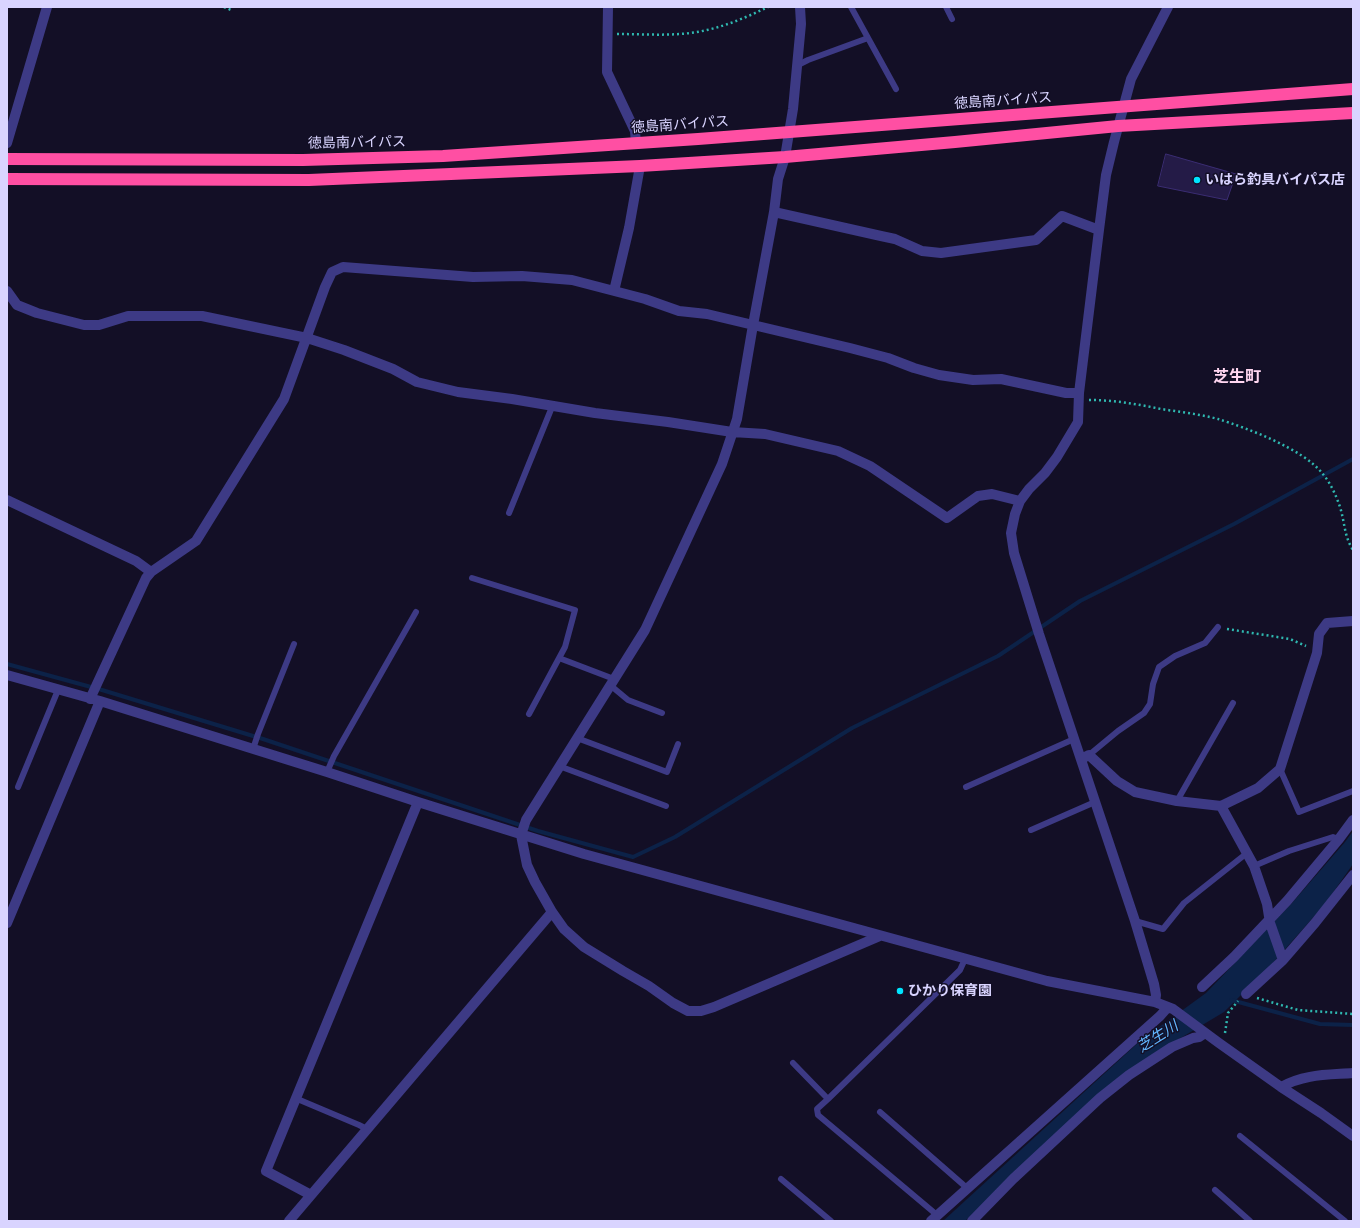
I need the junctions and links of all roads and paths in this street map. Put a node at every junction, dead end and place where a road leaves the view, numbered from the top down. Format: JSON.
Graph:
{"nodes":[{"id":1,"x":47,"y":7,"type":"edge"},
{"id":2,"x":224,"y":7,"type":"edge"},
{"id":3,"x":608,"y":7,"type":"edge"},
{"id":4,"x":768,"y":7,"type":"edge"},
{"id":5,"x":800,"y":7,"type":"edge"},
{"id":6,"x":851,"y":7,"type":"edge"},
{"id":7,"x":946,"y":7,"type":"edge"},
{"id":8,"x":1168,"y":7,"type":"edge"},
{"id":9,"x":231,"y":10,"type":"dead end"},
{"id":10,"x":952,"y":19,"type":"dead end"},
{"id":11,"x":608,"y":35,"type":"junction"},
{"id":12,"x":868,"y":38,"type":"junction"},
{"id":13,"x":798,"y":65,"type":"junction"},
{"id":14,"x":896,"y":89,"type":"dead end"},
{"id":15,"x":1353,"y":89,"type":"edge"},
{"id":16,"x":1124,"y":106,"type":"junction"},
{"id":17,"x":1353,"y":113,"type":"edge"},
{"id":18,"x":1118,"y":126,"type":"junction"},
{"id":19,"x":789,"y":132,"type":"junction"},
{"id":20,"x":7,"y":143,"type":"edge"},
{"id":21,"x":636,"y":144,"type":"junction"},
{"id":22,"x":785,"y":157,"type":"junction"},
{"id":23,"x":7,"y":159,"type":"edge"},
{"id":24,"x":640,"y":166,"type":"junction"},
{"id":25,"x":7,"y":179,"type":"edge"},
{"id":26,"x":774,"y":212,"type":"junction"},
{"id":27,"x":1099,"y":230,"type":"junction"},
{"id":28,"x":7,"y":291,"type":"edge"},
{"id":29,"x":614,"y":291,"type":"junction"},
{"id":30,"x":753,"y":325,"type":"junction"},
{"id":31,"x":307,"y":338,"type":"junction"},
{"id":32,"x":1079,"y":396,"type":"junction"},
{"id":33,"x":552,"y":407,"type":"junction"},
{"id":34,"x":732,"y":432,"type":"junction"},
{"id":35,"x":7,"y":500,"type":"edge"},
{"id":36,"x":1020,"y":501,"type":"junction"},
{"id":37,"x":509,"y":513,"type":"dead end"},
{"id":38,"x":1353,"y":550,"type":"edge"},
{"id":39,"x":151,"y":572,"type":"junction"},
{"id":40,"x":472,"y":578,"type":"dead end"},
{"id":41,"x":416,"y":612,"type":"dead end"},
{"id":42,"x":1353,"y":621,"type":"edge"},
{"id":43,"x":1218,"y":627,"type":"joint"},
{"id":44,"x":294,"y":644,"type":"dead end"},
{"id":45,"x":1317,"y":652,"type":"junction"},
{"id":46,"x":559,"y":658,"type":"junction"},
{"id":47,"x":7,"y":675,"type":"edge"},
{"id":48,"x":612,"y":682,"type":"junction"},
{"id":49,"x":58,"y":690,"type":"junction"},
{"id":50,"x":93,"y":692,"type":"junction"},
{"id":51,"x":100,"y":701,"type":"junction"},
{"id":52,"x":1233,"y":703,"type":"dead end"},
{"id":53,"x":662,"y":713,"type":"dead end"},
{"id":54,"x":529,"y":714,"type":"dead end"},
{"id":55,"x":577,"y":738,"type":"junction"},
{"id":56,"x":1074,"y":739,"type":"junction"},
{"id":57,"x":678,"y":744,"type":"dead end"},
{"id":58,"x":254,"y":745,"type":"junction"},
{"id":59,"x":1085,"y":757,"type":"junction"},
{"id":60,"x":560,"y":766,"type":"junction"},
{"id":61,"x":328,"y":768,"type":"junction"},
{"id":62,"x":1280,"y":769,"type":"junction"},
{"id":63,"x":18,"y":787,"type":"dead end"},
{"id":64,"x":966,"y":788,"type":"dead end"},
{"id":65,"x":1353,"y":791,"type":"edge"},
{"id":66,"x":1177,"y":801,"type":"junction"},
{"id":67,"x":418,"y":802,"type":"junction"},
{"id":68,"x":1095,"y":802,"type":"junction"},
{"id":69,"x":666,"y":806,"type":"dead end"},
{"id":70,"x":1222,"y":806,"type":"junction"},
{"id":71,"x":1353,"y":820,"type":"edge"},
{"id":72,"x":523,"y":828,"type":"junction"},
{"id":73,"x":1031,"y":830,"type":"dead end"},
{"id":74,"x":1339,"y":839,"type":"junction"},
{"id":75,"x":1247,"y":853,"type":"junction"},
{"id":76,"x":1254,"y":866,"type":"junction"},
{"id":77,"x":1353,"y":874,"type":"edge"},
{"id":78,"x":552,"y":912,"type":"junction"},
{"id":79,"x":1134,"y":921,"type":"junction"},
{"id":80,"x":1269,"y":921,"type":"junction"},
{"id":81,"x":7,"y":923,"type":"edge"},
{"id":82,"x":880,"y":936,"type":"junction"},
{"id":83,"x":1282,"y":958,"type":"junction"},
{"id":84,"x":965,"y":959,"type":"junction"},
{"id":85,"x":1202,"y":987,"type":"dead end"},
{"id":86,"x":1246,"y":994,"type":"joint"},
{"id":87,"x":1155,"y":998,"type":"junction"},
{"id":88,"x":1233,"y":1006,"type":"dead end"},
{"id":89,"x":1171,"y":1008,"type":"junction"},
{"id":90,"x":1353,"y":1014,"type":"edge"},
{"id":91,"x":1202,"y":1031,"type":"junction"},
{"id":92,"x":1219,"y":1043,"type":"junction"},
{"id":93,"x":793,"y":1063,"type":"dead end"},
{"id":94,"x":1353,"y":1072,"type":"edge"},
{"id":95,"x":1281,"y":1087,"type":"junction"},
{"id":96,"x":295,"y":1098,"type":"junction"},
{"id":97,"x":828,"y":1099,"type":"junction"},
{"id":98,"x":880,"y":1112,"type":"dead end"},
{"id":99,"x":367,"y":1130,"type":"junction"},
{"id":100,"x":1240,"y":1136,"type":"dead end"},
{"id":101,"x":1353,"y":1136,"type":"edge"},
{"id":102,"x":781,"y":1179,"type":"dead end"},
{"id":103,"x":967,"y":1188,"type":"junction"},
{"id":104,"x":1215,"y":1190,"type":"dead end"},
{"id":105,"x":311,"y":1195,"type":"junction"},
{"id":106,"x":934,"y":1218,"type":"edge"},
{"id":107,"x":289,"y":1221,"type":"edge"},
{"id":108,"x":831,"y":1221,"type":"edge"},
{"id":109,"x":972,"y":1221,"type":"edge"},
{"id":110,"x":1250,"y":1221,"type":"edge"},
{"id":111,"x":1345,"y":1221,"type":"edge"}],
"edges":[{"from":1,"to":20,"type":"street"},
{"from":2,"to":9,"type":"path"},
{"from":3,"to":11,"type":"street"},
{"from":4,"to":11,"type":"path"},
{"from":5,"to":13,"type":"street"},
{"from":6,"to":12,"type":"lane"},
{"from":7,"to":10,"type":"lane"},
{"from":8,"to":16,"type":"street"},
{"from":11,"to":21,"type":"street"},
{"from":12,"to":13,"type":"lane"},
{"from":12,"to":14,"type":"lane"},
{"from":13,"to":19,"type":"street"},
{"from":15,"to":16,"type":"highway","name":"徳島南バイパス"},
{"from":16,"to":18,"type":"street"},
{"from":16,"to":19,"type":"highway","name":"徳島南バイパス"},
{"from":17,"to":18,"type":"highway"},
{"from":18,"to":22,"type":"highway"},
{"from":18,"to":27,"type":"street"},
{"from":19,"to":21,"type":"highway","name":"徳島南バイパス"},
{"from":19,"to":22,"type":"street"},
{"from":21,"to":23,"type":"highway","name":"徳島南バイパス"},
{"from":22,"to":24,"type":"highway"},
{"from":22,"to":26,"type":"street"},
{"from":24,"to":25,"type":"highway"},
{"from":24,"to":29,"type":"street"},
{"from":26,"to":27,"type":"street"},
{"from":26,"to":30,"type":"street"},
{"from":27,"to":32,"type":"street"},
{"from":28,"to":31,"type":"street"},
{"from":29,"to":30,"type":"street"},
{"from":29,"to":31,"type":"street"},
{"from":30,"to":32,"type":"street"},
{"from":30,"to":34,"type":"street"},
{"from":31,"to":33,"type":"street"},
{"from":31,"to":39,"type":"street"},
{"from":32,"to":36,"type":"street"},
{"from":32,"to":38,"type":"path"},
{"from":33,"to":34,"type":"street"},
{"from":33,"to":37,"type":"lane"},
{"from":34,"to":36,"type":"street"},
{"from":34,"to":48,"type":"street"},
{"from":35,"to":39,"type":"street"},
{"from":36,"to":56,"type":"street"},
{"from":39,"to":50,"type":"street"},
{"from":40,"to":46,"type":"lane"},
{"from":41,"to":61,"type":"lane"},
{"from":42,"to":45,"type":"street"},
{"from":43,"to":45,"type":"path"},
{"from":43,"to":59,"type":"lane"},
{"from":44,"to":58,"type":"lane"},
{"from":45,"to":62,"type":"street"},
{"from":46,"to":48,"type":"lane"},
{"from":46,"to":54,"type":"lane"},
{"from":47,"to":49,"type":"street"},
{"from":48,"to":53,"type":"lane"},
{"from":48,"to":55,"type":"street"},
{"from":49,"to":50,"type":"street"},
{"from":49,"to":63,"type":"lane"},
{"from":50,"to":51,"type":"street"},
{"from":51,"to":58,"type":"street"},
{"from":51,"to":81,"type":"street"},
{"from":52,"to":66,"type":"lane"},
{"from":55,"to":57,"type":"lane"},
{"from":55,"to":60,"type":"street"},
{"from":56,"to":59,"type":"street"},
{"from":56,"to":64,"type":"lane"},
{"from":58,"to":61,"type":"street"},
{"from":59,"to":66,"type":"street"},
{"from":59,"to":68,"type":"street"},
{"from":60,"to":69,"type":"lane"},
{"from":60,"to":72,"type":"street"},
{"from":61,"to":67,"type":"street"},
{"from":62,"to":65,"type":"lane"},
{"from":62,"to":70,"type":"street"},
{"from":66,"to":70,"type":"street"},
{"from":67,"to":72,"type":"street"},
{"from":67,"to":96,"type":"street"},
{"from":68,"to":73,"type":"lane"},
{"from":68,"to":79,"type":"street"},
{"from":70,"to":75,"type":"street"},
{"from":71,"to":74,"type":"street"},
{"from":72,"to":78,"type":"street"},
{"from":72,"to":82,"type":"street"},
{"from":74,"to":76,"type":"lane"},
{"from":74,"to":80,"type":"street"},
{"from":75,"to":76,"type":"street"},
{"from":75,"to":79,"type":"lane"},
{"from":76,"to":80,"type":"street"},
{"from":77,"to":83,"type":"street"},
{"from":78,"to":82,"type":"street"},
{"from":78,"to":99,"type":"street"},
{"from":79,"to":87,"type":"street"},
{"from":80,"to":83,"type":"street"},
{"from":80,"to":85,"type":"street"},
{"from":82,"to":84,"type":"street"},
{"from":83,"to":86,"type":"street"},
{"from":84,"to":87,"type":"street"},
{"from":84,"to":97,"type":"lane"},
{"from":86,"to":90,"type":"path"},
{"from":87,"to":89,"type":"street"},
{"from":88,"to":92,"type":"path"},
{"from":89,"to":91,"type":"street"},
{"from":89,"to":103,"type":"street"},
{"from":91,"to":92,"type":"street"},
{"from":91,"to":109,"type":"street"},
{"from":92,"to":95,"type":"street"},
{"from":93,"to":97,"type":"lane"},
{"from":94,"to":95,"type":"street"},
{"from":95,"to":101,"type":"street"},
{"from":96,"to":99,"type":"lane"},
{"from":96,"to":105,"type":"street"},
{"from":97,"to":106,"type":"lane"},
{"from":98,"to":103,"type":"lane"},
{"from":99,"to":105,"type":"street"},
{"from":100,"to":111,"type":"lane"},
{"from":102,"to":108,"type":"lane"},
{"from":103,"to":106,"type":"street"},
{"from":104,"to":110,"type":"lane"},
{"from":105,"to":107,"type":"street"}]}
